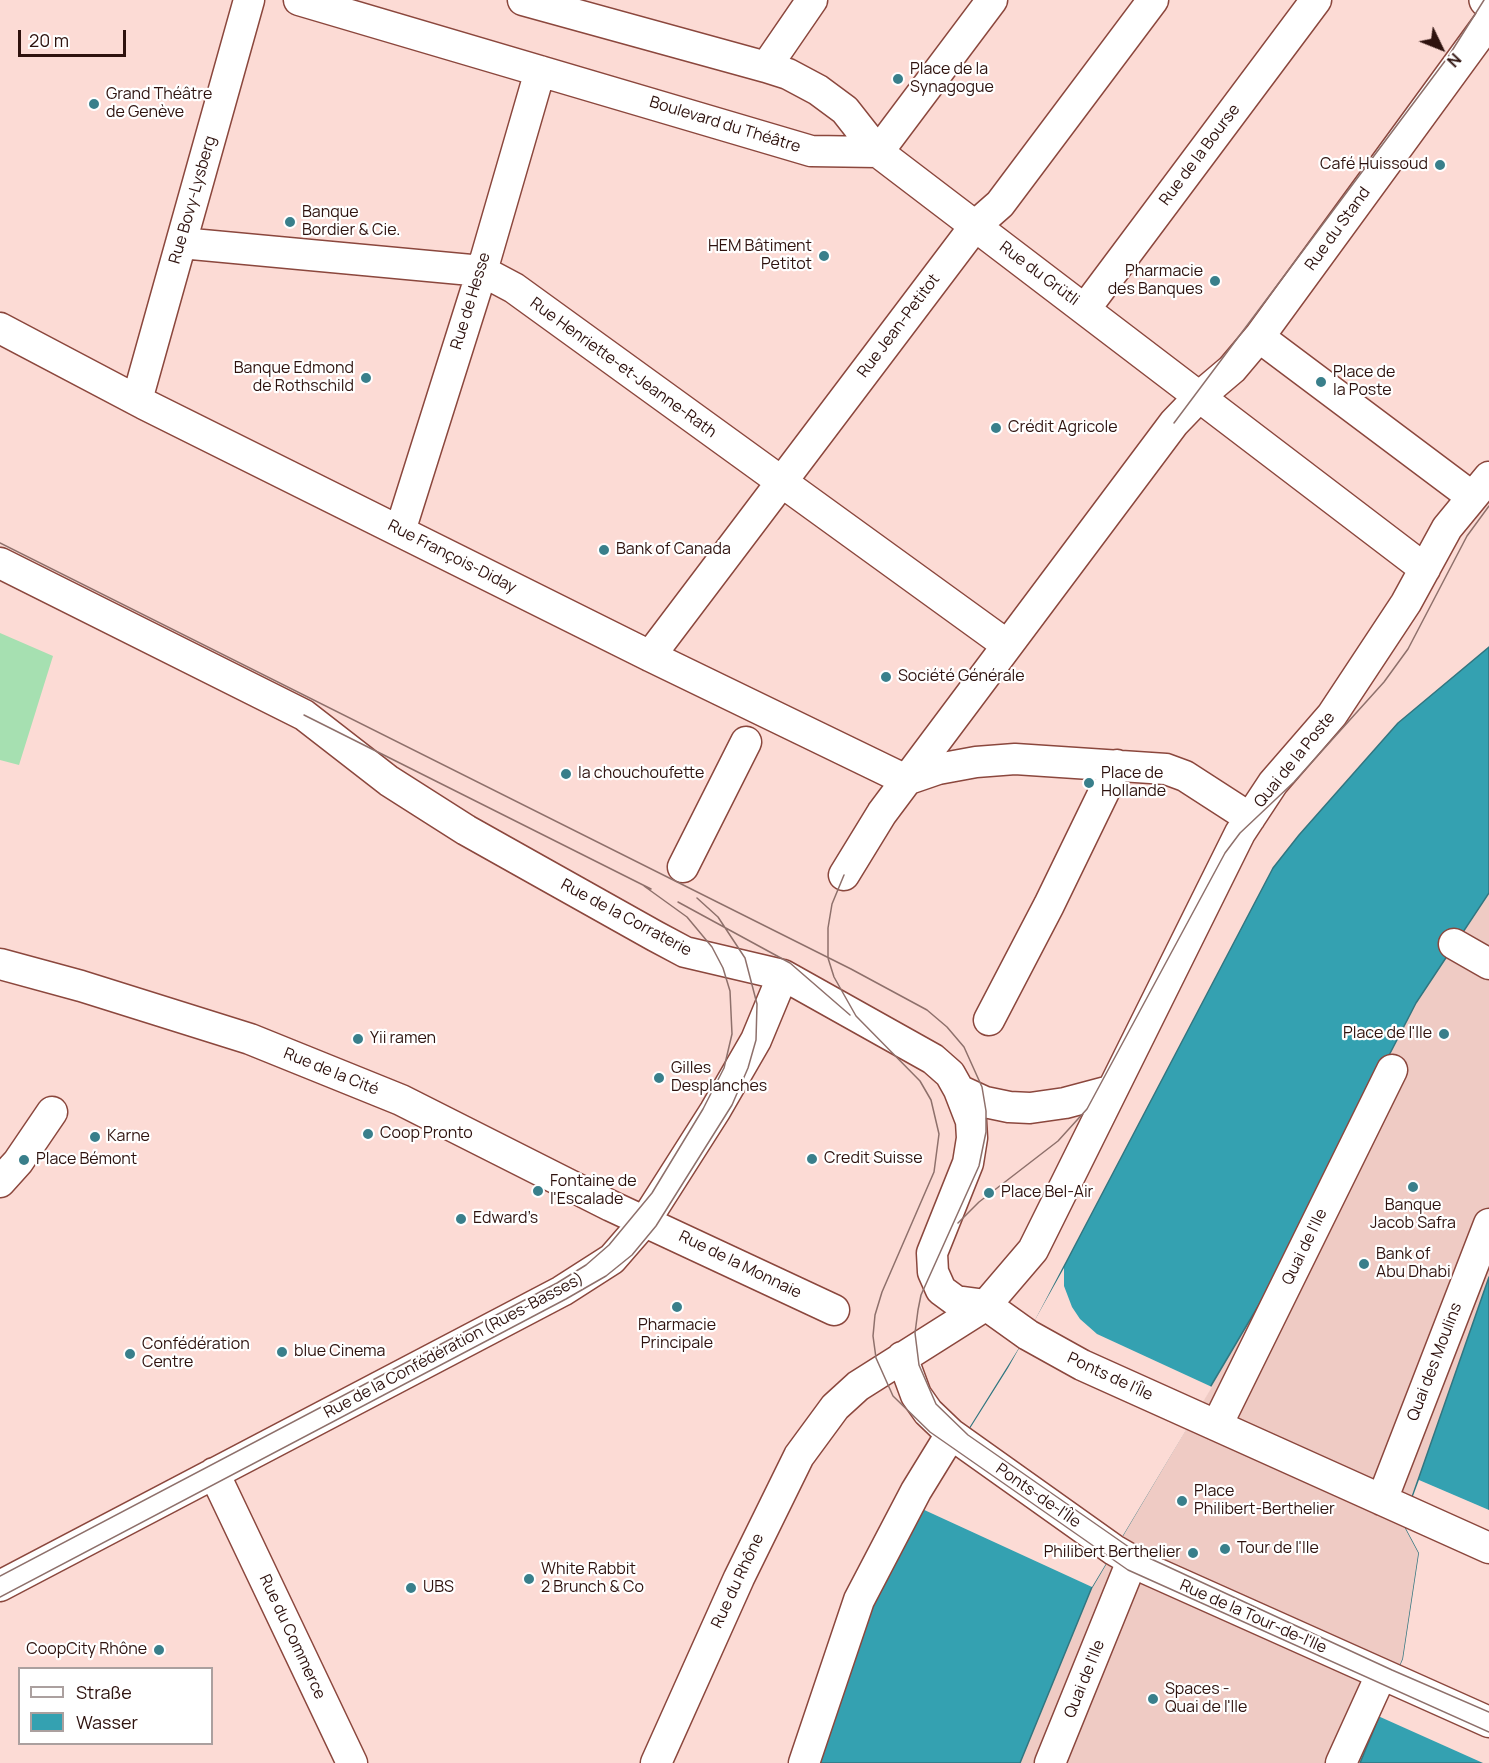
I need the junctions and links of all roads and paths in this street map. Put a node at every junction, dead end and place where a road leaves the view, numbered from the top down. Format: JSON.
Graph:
{"nodes":[{"id":1,"x":249,"y":0,"type":"edge"},
{"id":2,"x":299,"y":0,"type":"edge"},
{"id":3,"x":523,"y":0,"type":"edge"},
{"id":4,"x":812,"y":0,"type":"edge"},
{"id":5,"x":992,"y":0,"type":"edge"},
{"id":6,"x":1153,"y":0,"type":"edge"},
{"id":7,"x":1316,"y":0,"type":"edge"},
{"id":8,"x":565,"y":6,"type":"edge"},
{"id":9,"x":1489,"y":22,"type":"edge"},
{"id":10,"x":766,"y":67,"type":"junction"},
{"id":11,"x":540,"y":71,"type":"junction"},
{"id":12,"x":878,"y":152,"type":"junction"},
{"id":13,"x":975,"y":226,"type":"junction"},
{"id":14,"x":181,"y":243,"type":"junction"},
{"id":15,"x":482,"y":271,"type":"junction"},
{"id":16,"x":1085,"y":309,"type":"junction"},
{"id":17,"x":0,"y":328,"type":"edge"},
{"id":18,"x":1259,"y":337,"type":"junction"},
{"id":19,"x":1199,"y":397,"type":"junction"},
{"id":20,"x":137,"y":400,"type":"junction"},
{"id":21,"x":779,"y":482,"type":"junction"},
{"id":22,"x":1480,"y":486,"type":"edge"},
{"id":23,"x":400,"y":531,"type":"junction"},
{"id":24,"x":0,"y":564,"type":"edge"},
{"id":25,"x":1425,"y":569,"type":"junction"},
{"id":26,"x":1007,"y":645,"type":"junction"},
{"id":27,"x":650,"y":656,"type":"junction"},
{"id":28,"x":746,"y":742,"type":"dead end"},
{"id":29,"x":1117,"y":765,"type":"junction"},
{"id":30,"x":906,"y":780,"type":"junction"},
{"id":31,"x":1250,"y":818,"type":"junction"},
{"id":32,"x":683,"y":867,"type":"dead end"},
{"id":33,"x":844,"y":875,"type":"dead end"},
{"id":34,"x":1454,"y":944,"type":"dead end"},
{"id":35,"x":0,"y":964,"type":"edge"},
{"id":36,"x":1489,"y":964,"type":"edge"},
{"id":37,"x":783,"y":975,"type":"junction"},
{"id":38,"x":989,"y":1020,"type":"dead end"},
{"id":39,"x":1392,"y":1070,"type":"dead end"},
{"id":40,"x":959,"y":1090,"type":"junction"},
{"id":41,"x":1110,"y":1091,"type":"junction"},
{"id":42,"x":52,"y":1112,"type":"dead end"},
{"id":43,"x":0,"y":1182,"type":"edge"},
{"id":44,"x":645,"y":1221,"type":"junction"},
{"id":45,"x":1489,"y":1224,"type":"edge"},
{"id":46,"x":986,"y":1305,"type":"junction"},
{"id":47,"x":834,"y":1310,"type":"dead end"},
{"id":48,"x":902,"y":1357,"type":"junction"},
{"id":49,"x":1206,"y":1420,"type":"junction"},
{"id":50,"x":957,"y":1438,"type":"junction"},
{"id":51,"x":214,"y":1473,"type":"junction"},
{"id":52,"x":1395,"y":1505,"type":"junction"},
{"id":53,"x":1489,"y":1548,"type":"edge"},
{"id":54,"x":1123,"y":1555,"type":"junction"},
{"id":55,"x":0,"y":1586,"type":"edge"},
{"id":56,"x":1388,"y":1678,"type":"junction"},
{"id":57,"x":1489,"y":1722,"type":"edge"},
{"id":58,"x":352,"y":1763,"type":"edge"},
{"id":59,"x":656,"y":1763,"type":"edge"},
{"id":60,"x":804,"y":1763,"type":"edge"},
{"id":61,"x":1050,"y":1763,"type":"edge"},
{"id":62,"x":1341,"y":1763,"type":"edge"}],
"edges":[{"from":1,"to":14,"type":"street","name":"Rue Bovy-Lysberg"},
{"from":2,"to":11,"type":"street","name":"Boulevard du Théâtre"},
{"from":3,"to":8,"type":"street"},
{"from":4,"to":10,"type":"street"},
{"from":5,"to":12,"type":"street"},
{"from":6,"to":13,"type":"street","name":"Rue Jean-Petitot"},
{"from":7,"to":16,"type":"street","name":"Rue de la Bourse"},
{"from":8,"to":10,"type":"street"},
{"from":9,"to":18,"type":"street","name":"Rue du Stand"},
{"from":10,"to":12,"type":"street"},
{"from":11,"to":12,"type":"street","name":"Boulevard du Théâtre"},
{"from":11,"to":15,"type":"street","name":"Rue de Hesse"},
{"from":12,"to":13,"type":"street","name":"Rue du Grütli"},
{"from":13,"to":16,"type":"street","name":"Rue du Grütli"},
{"from":13,"to":21,"type":"street","name":"Rue Jean-Petitot"},
{"from":14,"to":15,"type":"street","name":"Rue Henriette-et-Jeanne-Rath"},
{"from":14,"to":20,"type":"street","name":"Rue Bovy-Lysberg"},
{"from":15,"to":21,"type":"street","name":"Rue Henriette-et-Jeanne-Rath"},
{"from":15,"to":23,"type":"street","name":"Rue de Hesse"},
{"from":16,"to":19,"type":"street","name":"Rue du Grütli"},
{"from":17,"to":20,"type":"street","name":"Rue François-Diday"},
{"from":18,"to":19,"type":"street","name":"Rue du Stand"},
{"from":18,"to":22,"type":"street"},
{"from":19,"to":25,"type":"street"},
{"from":19,"to":26,"type":"street","name":"Rue du Stand"},
{"from":20,"to":23,"type":"street","name":"Rue François-Diday"},
{"from":21,"to":26,"type":"street","name":"Rue Henriette-et-Jeanne-Rath"},
{"from":21,"to":27,"type":"street","name":"Rue Jean-Petitot"},
{"from":22,"to":25,"type":"street","name":"Quai de la Poste"},
{"from":23,"to":27,"type":"street","name":"Rue François-Diday"},
{"from":24,"to":37,"type":"street","name":"Rue de la Corraterie"},
{"from":25,"to":31,"type":"street","name":"Quai de la Poste"},
{"from":26,"to":30,"type":"street","name":"Rue du Stand"},
{"from":27,"to":30,"type":"street","name":"Rue François-Diday"},
{"from":28,"to":32,"type":"street"},
{"from":29,"to":30,"type":"street"},
{"from":29,"to":31,"type":"street"},
{"from":29,"to":38,"type":"street"},
{"from":30,"to":33,"type":"street","name":"Rue du Stand"},
{"from":31,"to":41,"type":"street","name":"Quai de la Poste"},
{"from":34,"to":36,"type":"street"},
{"from":35,"to":44,"type":"street","name":"Rue de la Cité"},
{"from":37,"to":40,"type":"street","name":"Rue de la Corraterie"},
{"from":37,"to":44,"type":"street","name":"Rue de la Confédération (Rues-Basses)"},
{"from":39,"to":49,"type":"street","name":"Quai de l'Ile"},
{"from":40,"to":41,"type":"street"},
{"from":40,"to":46,"type":"street"},
{"from":41,"to":46,"type":"street","name":"Quai de la Poste"},
{"from":42,"to":43,"type":"street"},
{"from":44,"to":47,"type":"street","name":"Rue de la Monnaie"},
{"from":44,"to":51,"type":"street","name":"Rue de la Confédération (Rues-Basses)"},
{"from":45,"to":52,"type":"street","name":"Quai des Moulins"},
{"from":46,"to":48,"type":"street","name":"Rue du Rhône"},
{"from":46,"to":49,"type":"street","name":"Ponts de l'Île"},
{"from":48,"to":50,"type":"street","name":"Ponts-de-l'Île"},
{"from":48,"to":59,"type":"street","name":"Rue du Rhône"},
{"from":49,"to":52,"type":"street","name":"Ponts de l'Île"},
{"from":50,"to":54,"type":"street","name":"Ponts-de-l'Île"},
{"from":50,"to":60,"type":"street"},
{"from":51,"to":55,"type":"street","name":"Rue de la Confédération (Rues-Basses)"},
{"from":51,"to":58,"type":"street","name":"Rue du Commerce"},
{"from":52,"to":53,"type":"street"},
{"from":54,"to":56,"type":"street","name":"Rue de la Tour-de-l'Ile"},
{"from":54,"to":61,"type":"street","name":"Quai de l'Ile"},
{"from":56,"to":57,"type":"street"},
{"from":56,"to":62,"type":"street"}]}
